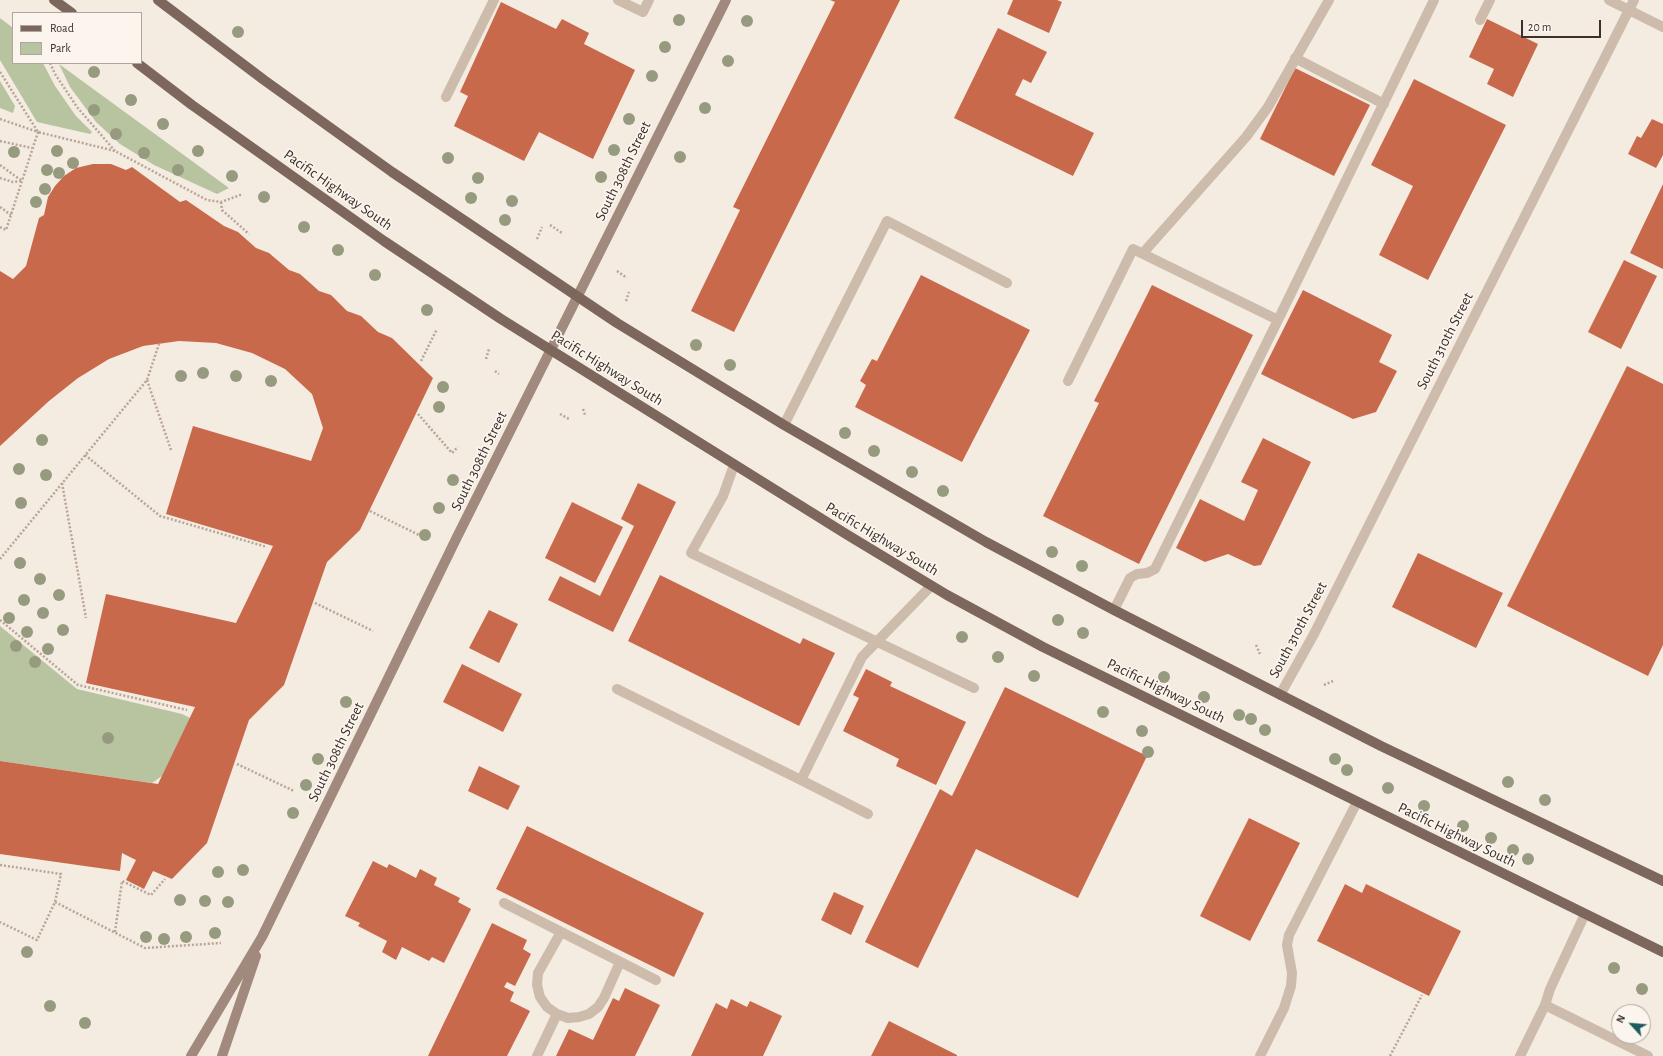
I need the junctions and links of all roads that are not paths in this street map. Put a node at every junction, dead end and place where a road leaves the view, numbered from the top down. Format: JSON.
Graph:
{"nodes":[{"id":1,"x":54,"y":0,"type":"edge"},
{"id":2,"x":158,"y":0,"type":"edge"},
{"id":3,"x":494,"y":0,"type":"edge"},
{"id":4,"x":618,"y":0,"type":"edge"},
{"id":5,"x":649,"y":0,"type":"edge"},
{"id":6,"x":726,"y":0,"type":"edge"},
{"id":7,"x":1329,"y":0,"type":"edge"},
{"id":8,"x":1434,"y":0,"type":"edge"},
{"id":9,"x":1490,"y":0,"type":"edge"},
{"id":10,"x":1609,"y":0,"type":"edge"},
{"id":11,"x":1634,"y":0,"type":"edge"},
{"id":12,"x":1629,"y":10,"type":"junction"},
{"id":13,"x":71,"y":12,"type":"edge"},
{"id":14,"x":1480,"y":20,"type":"dead end"},
{"id":15,"x":1663,"y":27,"type":"edge"},
{"id":16,"x":1295,"y":58,"type":"junction"},
{"id":17,"x":138,"y":64,"type":"edge"},
{"id":18,"x":446,"y":97,"type":"dead end"},
{"id":19,"x":1384,"y":104,"type":"junction"},
{"id":20,"x":1143,"y":253,"type":"junction"},
{"id":21,"x":1007,"y":283,"type":"dead end"},
{"id":22,"x":578,"y":296,"type":"junction"},
{"id":23,"x":1278,"y":320,"type":"junction"},
{"id":24,"x":550,"y":350,"type":"junction"},
{"id":25,"x":1068,"y":381,"type":"dead end"},
{"id":26,"x":784,"y":424,"type":"junction"},
{"id":27,"x":734,"y":465,"type":"junction"},
{"id":28,"x":931,"y":586,"type":"junction"},
{"id":29,"x":1114,"y":610,"type":"junction"},
{"id":30,"x":876,"y":641,"type":"junction"},
{"id":31,"x":974,"y":688,"type":"dead end"},
{"id":32,"x":617,"y":689,"type":"dead end"},
{"id":33,"x":1280,"y":695,"type":"junction"},
{"id":34,"x":801,"y":780,"type":"junction"},
{"id":35,"x":1356,"y":802,"type":"junction"},
{"id":36,"x":868,"y":814,"type":"dead end"},
{"id":37,"x":1663,"y":882,"type":"edge"},
{"id":38,"x":504,"y":903,"type":"dead end"},
{"id":39,"x":1585,"y":914,"type":"junction"},
{"id":40,"x":561,"y":932,"type":"junction"},
{"id":41,"x":262,"y":937,"type":"junction"},
{"id":42,"x":1663,"y":952,"type":"edge"},
{"id":43,"x":620,"y":962,"type":"junction"},
{"id":44,"x":656,"y":980,"type":"dead end"},
{"id":45,"x":1545,"y":1005,"type":"junction"},
{"id":46,"x":557,"y":1014,"type":"junction"},
{"id":47,"x":191,"y":1056,"type":"edge"},
{"id":48,"x":222,"y":1056,"type":"edge"},
{"id":49,"x":537,"y":1056,"type":"edge"},
{"id":50,"x":1260,"y":1056,"type":"edge"},
{"id":51,"x":1520,"y":1056,"type":"edge"},
{"id":52,"x":1648,"y":1056,"type":"edge"}],
"edges":[{"from":1,"to":13,"type":"main road"},
{"from":2,"to":22,"type":"main road"},
{"from":3,"to":18,"type":"street"},
{"from":4,"to":5,"type":"street"},
{"from":6,"to":22,"type":"street","name":"South 308th Street"},
{"from":7,"to":16,"type":"street"},
{"from":8,"to":19,"type":"street"},
{"from":9,"to":14,"type":"street"},
{"from":10,"to":12,"type":"street"},
{"from":11,"to":12,"type":"street","name":"South 310th Street"},
{"from":12,"to":15,"type":"street"},
{"from":12,"to":33,"type":"street","name":"South 310th Street"},
{"from":16,"to":19,"type":"street"},
{"from":16,"to":20,"type":"street"},
{"from":17,"to":24,"type":"main road","name":"Pacific Highway South"},
{"from":19,"to":23,"type":"street"},
{"from":20,"to":23,"type":"street"},
{"from":20,"to":25,"type":"street"},
{"from":21,"to":26,"type":"street"},
{"from":22,"to":24,"type":"street","name":"South 308th Street"},
{"from":22,"to":26,"type":"main road"},
{"from":23,"to":29,"type":"street"},
{"from":24,"to":27,"type":"main road","name":"Pacific Highway South"},
{"from":24,"to":41,"type":"street","name":"South 308th Street"},
{"from":26,"to":29,"type":"main road"},
{"from":27,"to":28,"type":"main road","name":"Pacific Highway South"},
{"from":27,"to":30,"type":"street"},
{"from":28,"to":30,"type":"street"},
{"from":28,"to":35,"type":"main road","name":"Pacific Highway South"},
{"from":29,"to":33,"type":"main road"},
{"from":30,"to":31,"type":"street"},
{"from":30,"to":34,"type":"street"},
{"from":32,"to":34,"type":"street"},
{"from":33,"to":37,"type":"main road"},
{"from":34,"to":36,"type":"street"},
{"from":35,"to":39,"type":"main road","name":"Pacific Highway South"},
{"from":35,"to":50,"type":"street"},
{"from":38,"to":40,"type":"street"},
{"from":39,"to":42,"type":"main road","name":"Pacific Highway South"},
{"from":39,"to":45,"type":"street"},
{"from":40,"to":43,"type":"street"},
{"from":40,"to":46,"type":"street"},
{"from":41,"to":47,"type":"street","name":"South 308th Street"},
{"from":41,"to":48,"type":"street","name":"South 308th Street"},
{"from":43,"to":44,"type":"street"},
{"from":43,"to":46,"type":"street"},
{"from":45,"to":51,"type":"street"},
{"from":45,"to":52,"type":"street"},
{"from":46,"to":49,"type":"street"}]}
